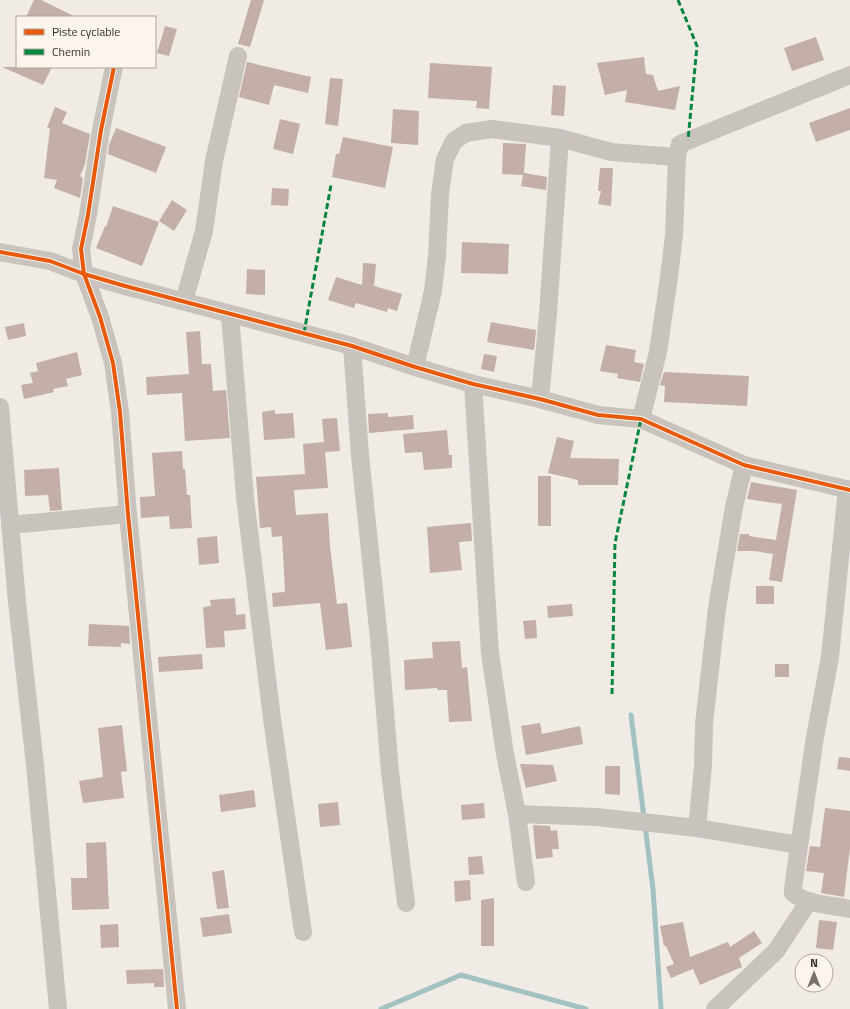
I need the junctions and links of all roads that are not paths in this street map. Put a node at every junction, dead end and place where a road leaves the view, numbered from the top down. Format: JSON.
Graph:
{"nodes":[{"id":1,"x":238,"y":56,"type":"dead end"},
{"id":2,"x":114,"y":68,"type":"edge"},
{"id":3,"x":850,"y":75,"type":"edge"},
{"id":4,"x":560,"y":138,"type":"junction"},
{"id":5,"x":677,"y":156,"type":"junction"},
{"id":6,"x":0,"y":252,"type":"edge"},
{"id":7,"x":84,"y":274,"type":"junction"},
{"id":8,"x":184,"y":301,"type":"junction"},
{"id":9,"x":230,"y":315,"type":"junction"},
{"id":10,"x":352,"y":346,"type":"junction"},
{"id":11,"x":415,"y":367,"type":"junction"},
{"id":12,"x":473,"y":384,"type":"junction"},
{"id":13,"x":540,"y":399,"type":"junction"},
{"id":14,"x":0,"y":407,"type":"edge"},
{"id":15,"x":641,"y":419,"type":"junction"},
{"id":16,"x":744,"y":465,"type":"junction"},
{"id":17,"x":848,"y":490,"type":"edge"},
{"id":18,"x":128,"y":514,"type":"junction"},
{"id":19,"x":10,"y":525,"type":"junction"},
{"id":20,"x":517,"y":814,"type":"junction"},
{"id":21,"x":697,"y":828,"type":"junction"},
{"id":22,"x":799,"y":845,"type":"junction"},
{"id":23,"x":526,"y":882,"type":"dead end"},
{"id":24,"x":809,"y":901,"type":"junction"},
{"id":25,"x":406,"y":903,"type":"dead end"},
{"id":26,"x":850,"y":909,"type":"edge"},
{"id":27,"x":304,"y":932,"type":"dead end"},
{"id":28,"x":58,"y":1009,"type":"edge"},
{"id":29,"x":177,"y":1009,"type":"edge"},
{"id":30,"x":715,"y":1009,"type":"edge"}],
"edges":[{"from":1,"to":8,"type":"street"},
{"from":2,"to":7,"type":"street"},
{"from":3,"to":5,"type":"street"},
{"from":4,"to":5,"type":"street"},
{"from":4,"to":11,"type":"street"},
{"from":4,"to":13,"type":"street"},
{"from":5,"to":15,"type":"street"},
{"from":6,"to":7,"type":"street"},
{"from":7,"to":8,"type":"street"},
{"from":7,"to":18,"type":"street"},
{"from":8,"to":9,"type":"street"},
{"from":9,"to":10,"type":"street"},
{"from":9,"to":27,"type":"street"},
{"from":10,"to":11,"type":"street"},
{"from":10,"to":25,"type":"street"},
{"from":11,"to":12,"type":"street"},
{"from":12,"to":13,"type":"street"},
{"from":12,"to":20,"type":"street"},
{"from":13,"to":15,"type":"street"},
{"from":14,"to":19,"type":"street"},
{"from":15,"to":16,"type":"street"},
{"from":16,"to":17,"type":"street"},
{"from":16,"to":21,"type":"street"},
{"from":17,"to":22,"type":"street"},
{"from":18,"to":19,"type":"street"},
{"from":18,"to":29,"type":"street"},
{"from":19,"to":28,"type":"street"},
{"from":20,"to":21,"type":"street"},
{"from":20,"to":23,"type":"street"},
{"from":21,"to":22,"type":"street"},
{"from":22,"to":24,"type":"street"},
{"from":24,"to":26,"type":"street"},
{"from":24,"to":30,"type":"street"}]}
